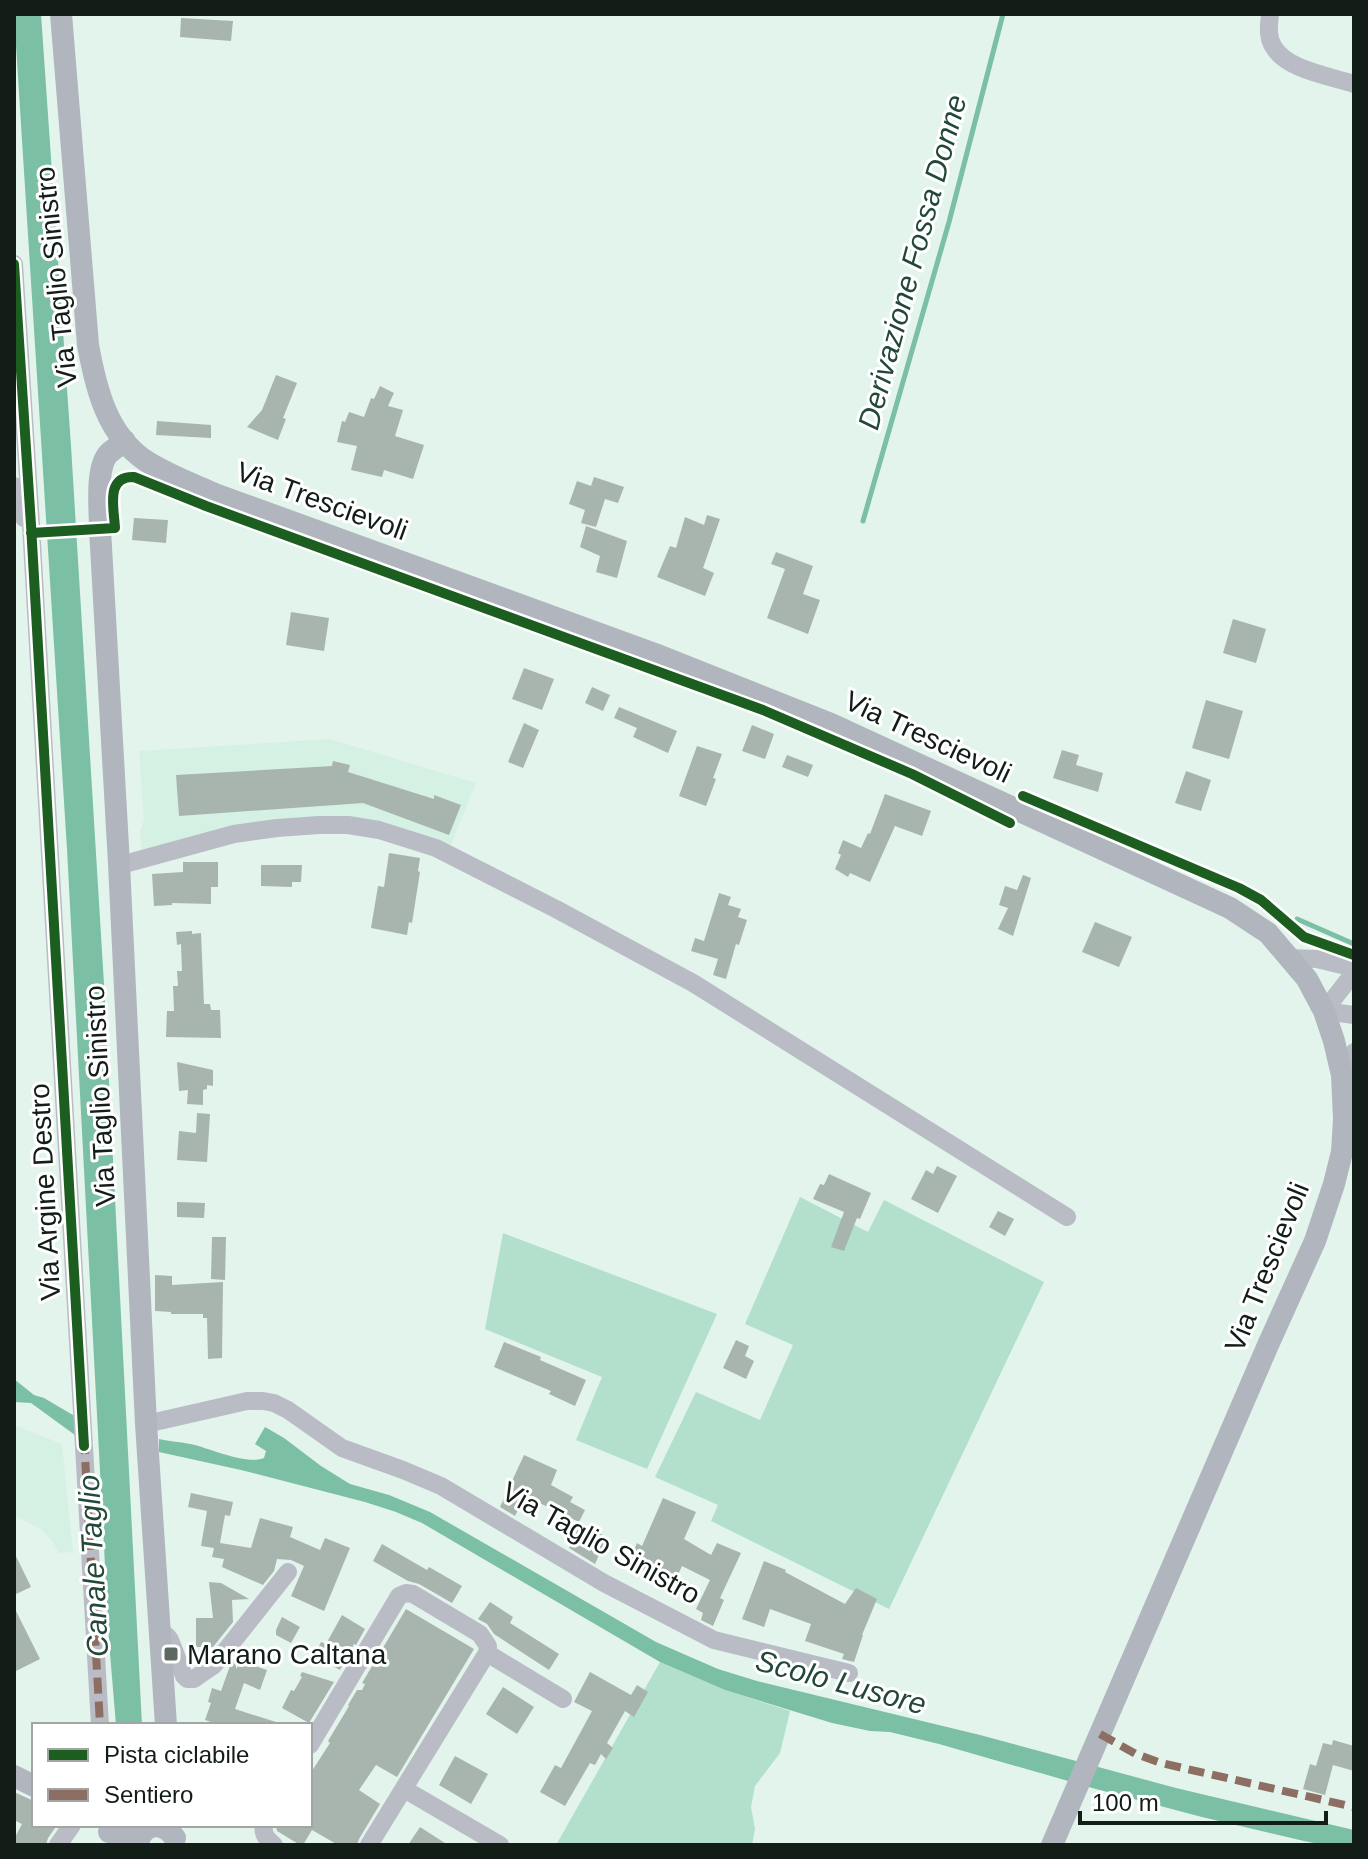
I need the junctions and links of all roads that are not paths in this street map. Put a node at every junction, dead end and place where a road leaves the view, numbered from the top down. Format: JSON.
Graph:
{"nodes":[{"id":1,"x":61,"y":14,"type":"edge"},
{"id":2,"x":1270,"y":14,"type":"edge"},
{"id":3,"x":1354,"y":84,"type":"edge"},
{"id":4,"x":14,"y":264,"type":"edge"},
{"id":5,"x":125,"y":441,"type":"junction"},
{"id":6,"x":14,"y":486,"type":"edge"},
{"id":7,"x":31,"y":525,"type":"junction"},
{"id":8,"x":119,"y":864,"type":"junction"},
{"id":9,"x":1290,"y":958,"type":"junction"},
{"id":10,"x":1354,"y":968,"type":"edge"},
{"id":11,"x":1354,"y":977,"type":"edge"},
{"id":12,"x":1324,"y":1011,"type":"junction"},
{"id":13,"x":1354,"y":1015,"type":"edge"},
{"id":14,"x":1354,"y":1052,"type":"edge"},
{"id":15,"x":1342,"y":1075,"type":"junction"},
{"id":16,"x":1067,"y":1217,"type":"dead end"},
{"id":17,"x":146,"y":1424,"type":"junction"},
{"id":18,"x":288,"y":1572,"type":"dead end"},
{"id":19,"x":161,"y":1636,"type":"junction"},
{"id":20,"x":487,"y":1653,"type":"junction"},
{"id":21,"x":849,"y":1673,"type":"dead end"},
{"id":22,"x":563,"y":1699,"type":"dead end"},
{"id":23,"x":100,"y":1723,"type":"edge"},
{"id":24,"x":166,"y":1723,"type":"edge"},
{"id":25,"x":312,"y":1742,"type":"edge"},
{"id":26,"x":14,"y":1776,"type":"edge"},
{"id":27,"x":32,"y":1785,"type":"edge"},
{"id":28,"x":404,"y":1789,"type":"junction"},
{"id":29,"x":71,"y":1827,"type":"edge"},
{"id":30,"x":264,"y":1827,"type":"edge"},
{"id":31,"x":158,"y":1833,"type":"edge"},
{"id":32,"x":110,"y":1834,"type":"edge"},
{"id":33,"x":58,"y":1845,"type":"edge"},
{"id":34,"x":274,"y":1845,"type":"edge"},
{"id":35,"x":369,"y":1845,"type":"edge"},
{"id":36,"x":500,"y":1845,"type":"edge"},
{"id":37,"x":1052,"y":1845,"type":"edge"}],
"edges":[{"from":1,"to":5,"type":"main road","name":"Via Taglio Sinistro"},
{"from":2,"to":3,"type":"street"},
{"from":4,"to":7,"type":"street","name":"Via Argine Destro"},
{"from":5,"to":8,"type":"main road","name":"Via Taglio Sinistro"},
{"from":5,"to":9,"type":"main road","name":"Via Trescievoli"},
{"from":6,"to":7,"type":"street"},
{"from":7,"to":23,"type":"street","name":"Via Argine Destro"},
{"from":8,"to":16,"type":"street"},
{"from":8,"to":17,"type":"main road","name":"Via Taglio Sinistro"},
{"from":9,"to":10,"type":"street"},
{"from":9,"to":12,"type":"main road","name":"Via Trescievoli"},
{"from":11,"to":12,"type":"street"},
{"from":12,"to":13,"type":"street"},
{"from":12,"to":15,"type":"main road","name":"Via Trescievoli"},
{"from":14,"to":15,"type":"street"},
{"from":15,"to":37,"type":"main road","name":"Via Trescievoli"},
{"from":17,"to":19,"type":"main road"},
{"from":17,"to":21,"type":"street","name":"Via Taglio Sinistro"},
{"from":18,"to":19,"type":"street"},
{"from":19,"to":24,"type":"main road"},
{"from":20,"to":22,"type":"street"},
{"from":20,"to":25,"type":"street"},
{"from":20,"to":28,"type":"street"},
{"from":26,"to":27,"type":"main road"},
{"from":28,"to":35,"type":"street"},
{"from":28,"to":36,"type":"street"},
{"from":29,"to":33,"type":"street"},
{"from":30,"to":34,"type":"street"},
{"from":31,"to":32,"type":"main road"}]}
